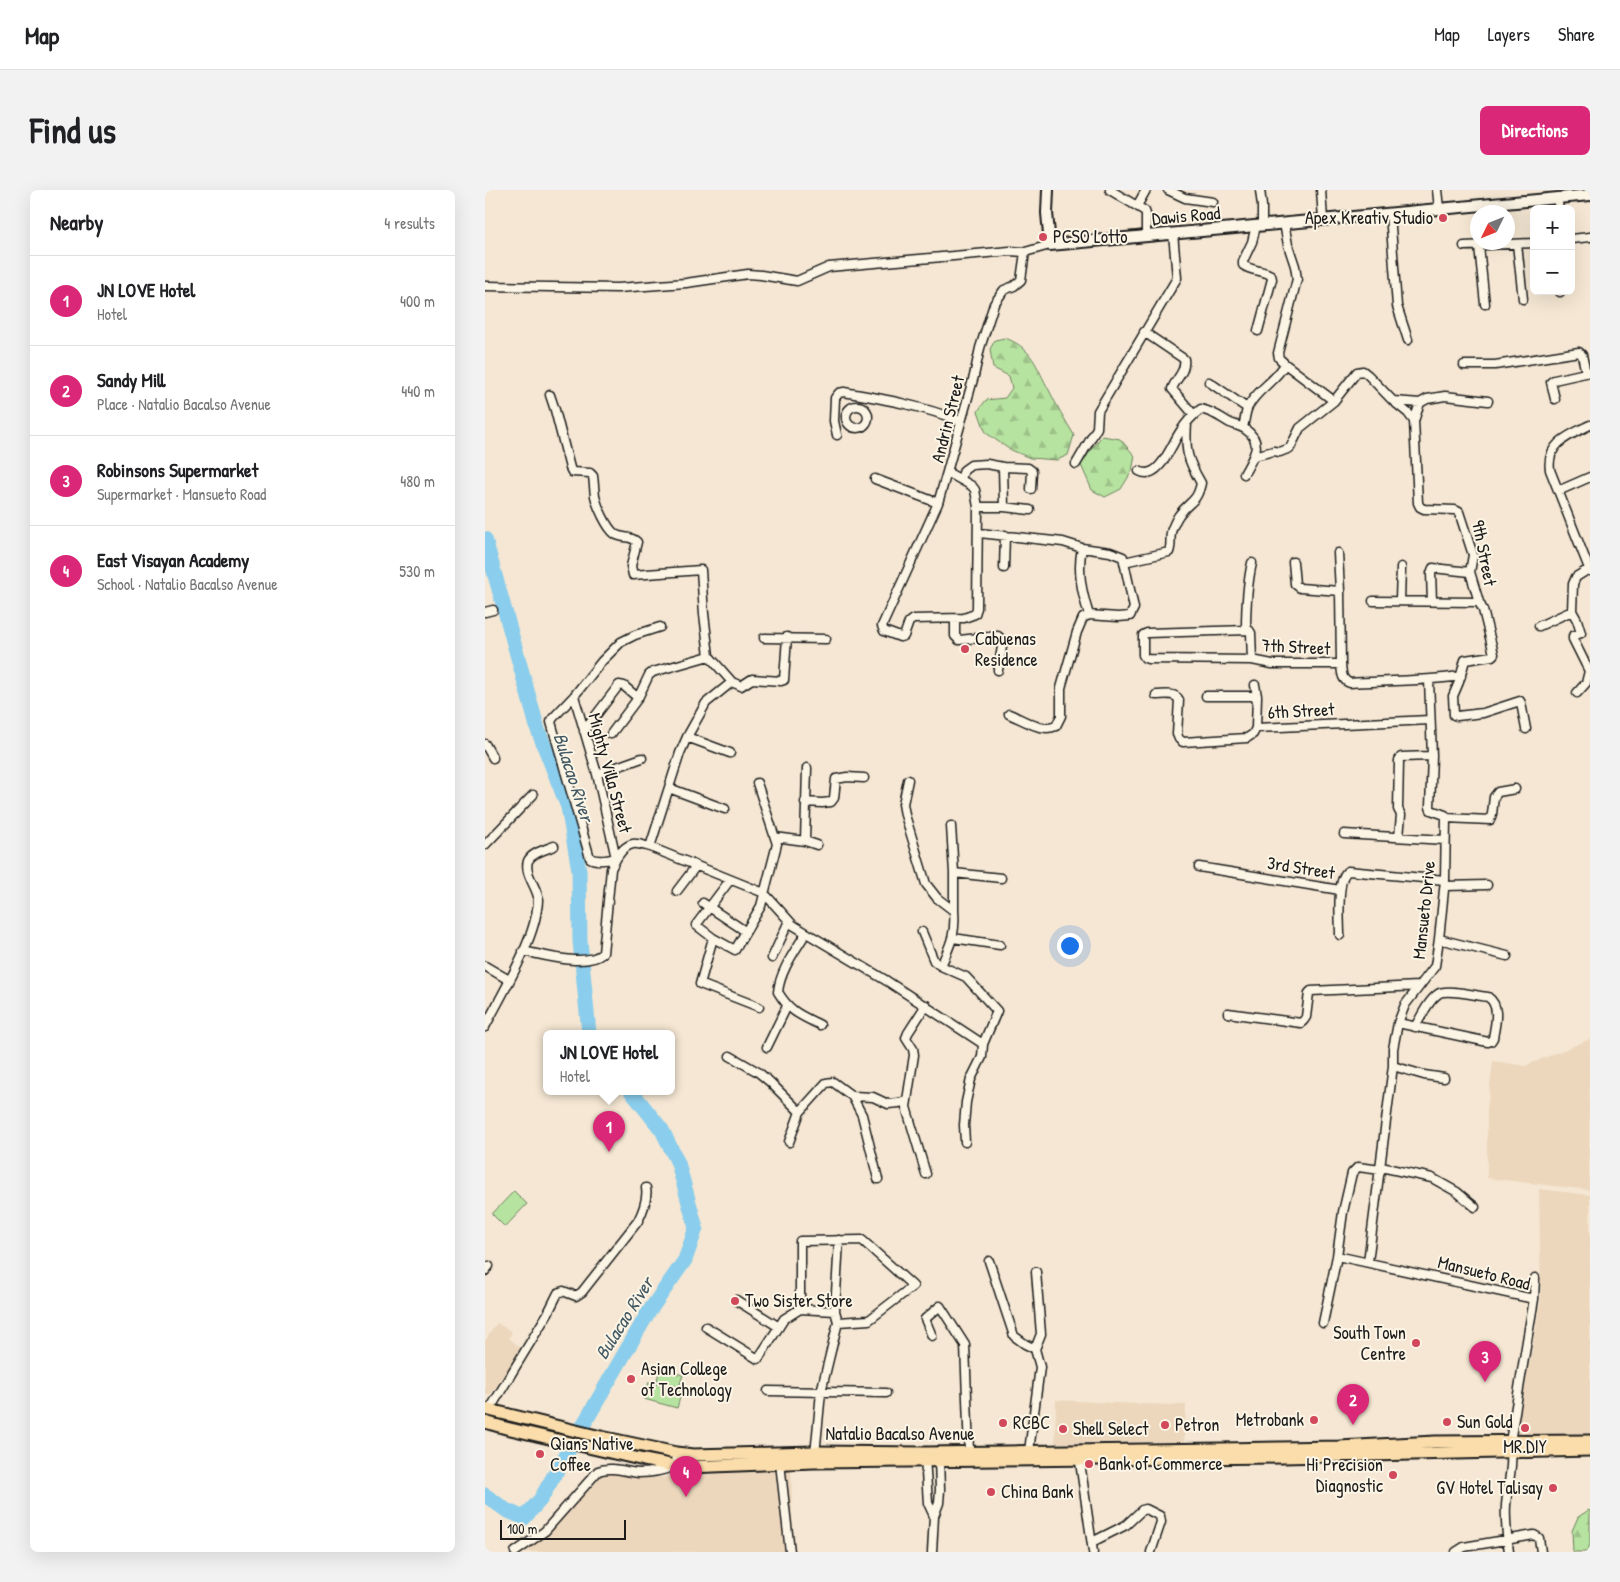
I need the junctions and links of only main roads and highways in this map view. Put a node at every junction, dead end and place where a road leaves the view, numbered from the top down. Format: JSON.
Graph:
{"nodes":[{"id":1,"x":488,"y":1409,"type":"edge"},
{"id":2,"x":486,"y":1422,"type":"edge"},
{"id":3,"x":1590,"y":1441,"type":"edge"},
{"id":4,"x":1511,"y":1446,"type":"junction"},
{"id":5,"x":1590,"y":1450,"type":"edge"},
{"id":6,"x":1079,"y":1455,"type":"junction"},
{"id":7,"x":815,"y":1457,"type":"junction"},
{"id":8,"x":939,"y":1457,"type":"junction"}],
"edges":[{"from":1,"to":2,"type":"main road"},
{"from":1,"to":7,"type":"main road","name":"Natalio Bacalso Avenue"},
{"from":2,"to":7,"type":"main road","name":"Natalio Bacalso Avenue"},
{"from":3,"to":4,"type":"main road","name":"Natalio Bacalso Avenue"},
{"from":4,"to":5,"type":"main road","name":"Natalio Bacalso Avenue"},
{"from":4,"to":6,"type":"main road","name":"Natalio Bacalso Avenue"},
{"from":6,"to":8,"type":"main road","name":"Natalio Bacalso Avenue"},
{"from":6,"to":8,"type":"main road","name":"Natalio Bacalso Avenue"},
{"from":7,"to":8,"type":"main road","name":"Natalio Bacalso Avenue"}]}
